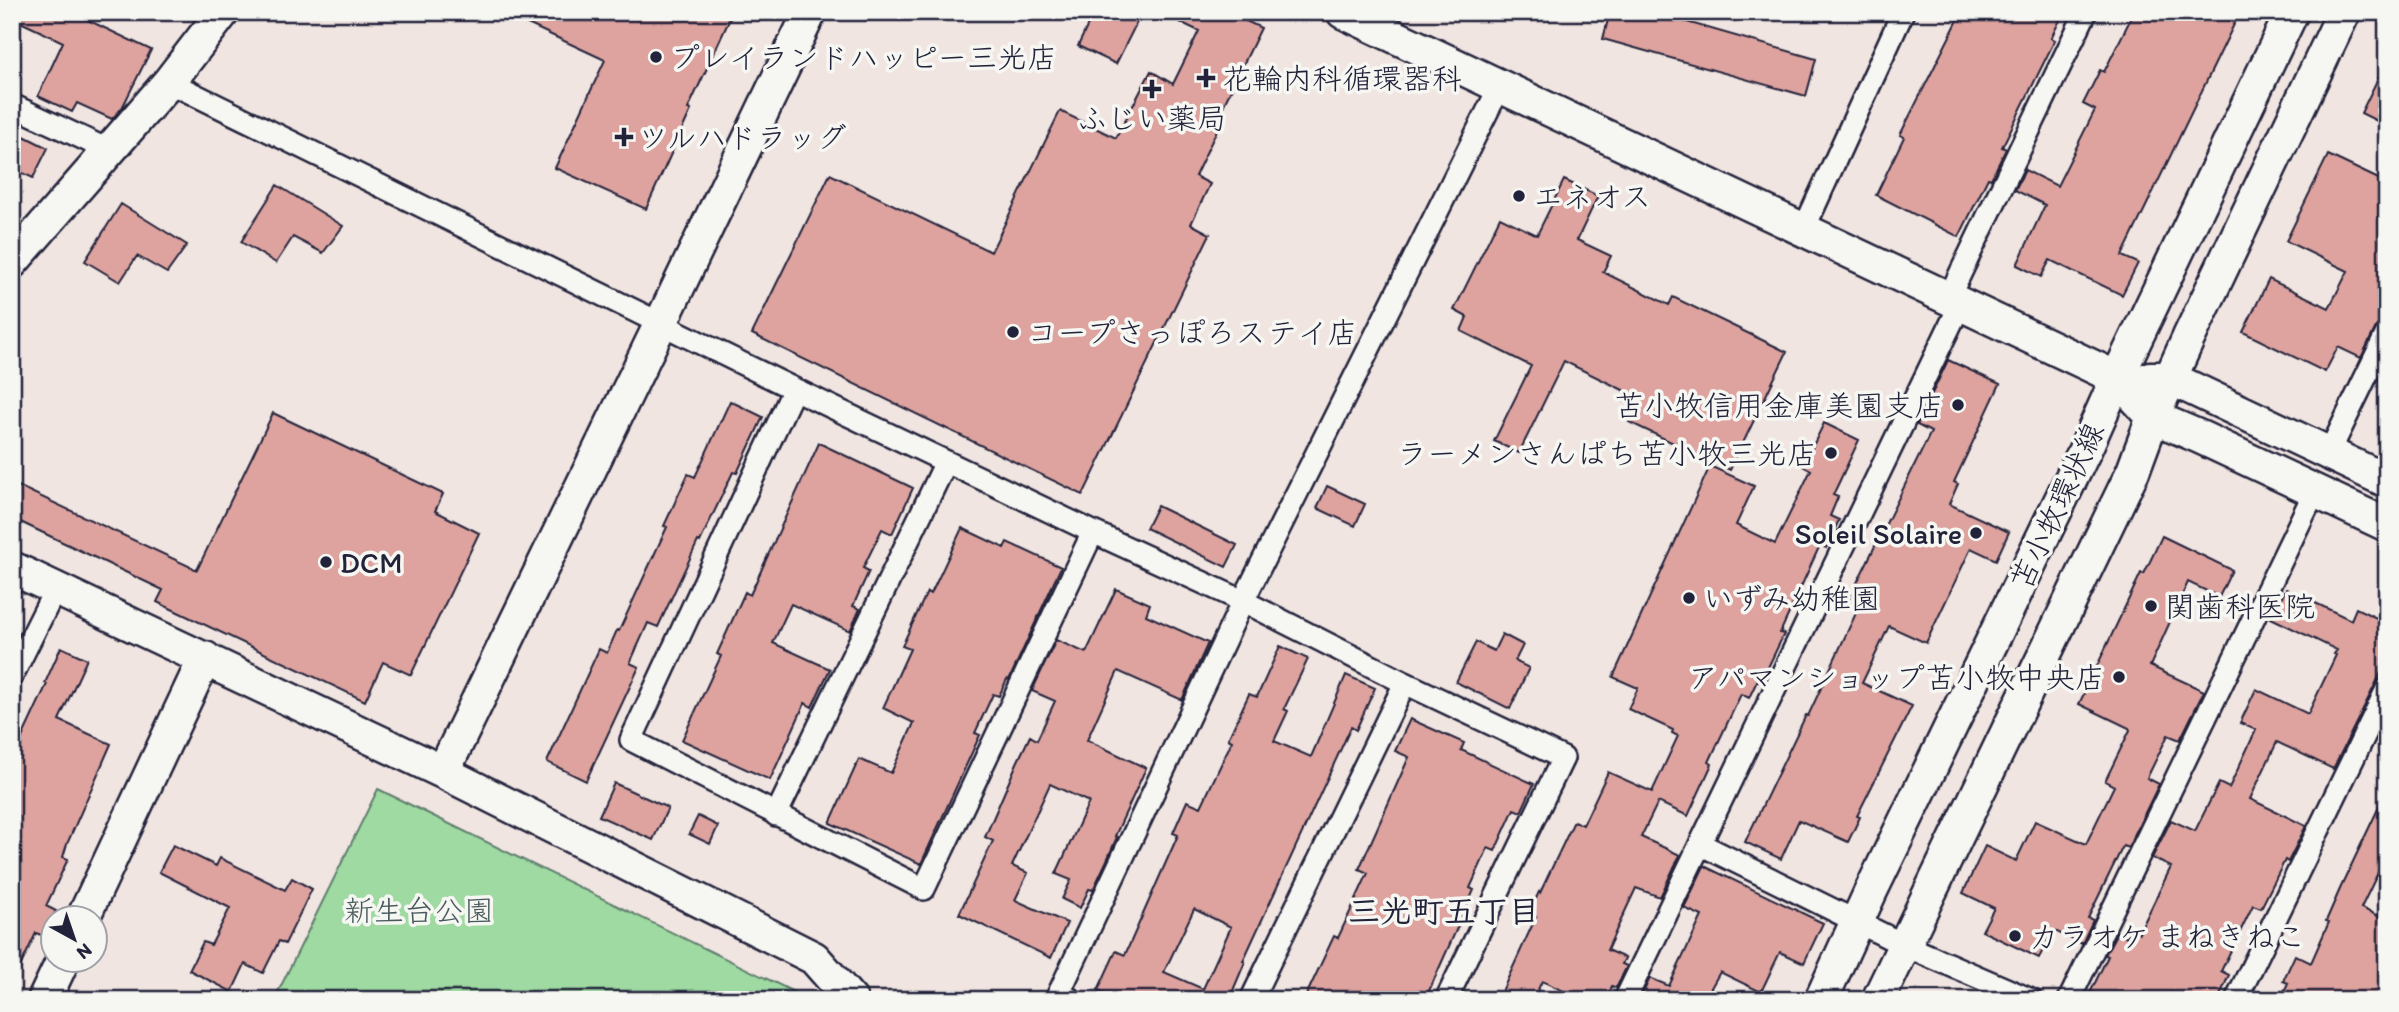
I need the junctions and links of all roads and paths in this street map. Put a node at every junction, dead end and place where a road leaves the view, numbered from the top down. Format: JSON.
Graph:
{"nodes":[{"id":1,"x":223,"y":12,"type":"edge"},
{"id":2,"x":810,"y":12,"type":"edge"},
{"id":3,"x":1343,"y":12,"type":"edge"},
{"id":4,"x":1903,"y":12,"type":"edge"},
{"id":5,"x":2086,"y":12,"type":"edge"},
{"id":6,"x":2292,"y":12,"type":"edge"},
{"id":7,"x":2344,"y":12,"type":"edge"},
{"id":8,"x":169,"y":82,"type":"junction"},
{"id":9,"x":1500,"y":86,"type":"junction"},
{"id":10,"x":12,"y":105,"type":"edge"},
{"id":11,"x":110,"y":151,"type":"junction"},
{"id":12,"x":1802,"y":231,"type":"junction"},
{"id":13,"x":12,"y":262,"type":"edge"},
{"id":14,"x":1954,"y":302,"type":"junction"},
{"id":15,"x":662,"y":323,"type":"junction"},
{"id":16,"x":2387,"y":333,"type":"edge"},
{"id":17,"x":2117,"y":378,"type":"junction"},
{"id":18,"x":2170,"y":379,"type":"junction"},
{"id":19,"x":794,"y":389,"type":"junction"},
{"id":20,"x":2153,"y":417,"type":"junction"},
{"id":21,"x":2329,"y":453,"type":"junction"},
{"id":22,"x":946,"y":462,"type":"junction"},
{"id":23,"x":2387,"y":481,"type":"edge"},
{"id":24,"x":2315,"y":491,"type":"junction"},
{"id":25,"x":2387,"y":525,"type":"edge"},
{"id":26,"x":1093,"y":532,"type":"junction"},
{"id":27,"x":12,"y":568,"type":"edge"},
{"id":28,"x":55,"y":587,"type":"junction"},
{"id":29,"x":1243,"y":601,"type":"junction"},
{"id":30,"x":205,"y":658,"type":"junction"},
{"id":31,"x":12,"y":676,"type":"edge"},
{"id":32,"x":1405,"y":683,"type":"junction"},
{"id":33,"x":2387,"y":689,"type":"edge"},
{"id":34,"x":443,"y":772,"type":"junction"},
{"id":35,"x":776,"y":815,"type":"junction"},
{"id":36,"x":1700,"y":844,"type":"junction"},
{"id":37,"x":90,"y":904,"type":"edge"},
{"id":38,"x":1857,"y":923,"type":"junction"},
{"id":39,"x":1904,"y":945,"type":"junction"},
{"id":40,"x":56,"y":974,"type":"edge"},
{"id":41,"x":44,"y":1000,"type":"edge"},
{"id":42,"x":851,"y":1000,"type":"edge"},
{"id":43,"x":1072,"y":1000,"type":"edge"},
{"id":44,"x":1251,"y":1000,"type":"edge"},
{"id":45,"x":1446,"y":1000,"type":"edge"},
{"id":46,"x":1625,"y":1000,"type":"edge"},
{"id":47,"x":1821,"y":1000,"type":"edge"},
{"id":48,"x":1878,"y":1000,"type":"edge"},
{"id":49,"x":2031,"y":1000,"type":"edge"},
{"id":50,"x":2069,"y":1000,"type":"edge"},
{"id":51,"x":2236,"y":1000,"type":"edge"}],
"edges":[{"from":1,"to":8,"type":"street"},
{"from":2,"to":15,"type":"street"},
{"from":3,"to":9,"type":"street"},
{"from":4,"to":12,"type":"street"},
{"from":5,"to":14,"type":"street"},
{"from":6,"to":17,"type":"street","name":"苫小牧環状線"},
{"from":7,"to":18,"type":"street","name":"苫小牧環状線"},
{"from":8,"to":11,"type":"street"},
{"from":8,"to":15,"type":"street"},
{"from":9,"to":12,"type":"street"},
{"from":9,"to":29,"type":"street"},
{"from":10,"to":11,"type":"street"},
{"from":11,"to":13,"type":"street"},
{"from":12,"to":14,"type":"street"},
{"from":14,"to":17,"type":"street"},
{"from":14,"to":36,"type":"street"},
{"from":15,"to":19,"type":"street"},
{"from":15,"to":34,"type":"street"},
{"from":16,"to":21,"type":"street"},
{"from":17,"to":18,"type":"street"},
{"from":17,"to":20,"type":"street"},
{"from":17,"to":38,"type":"street","name":"苫小牧環状線"},
{"from":18,"to":20,"type":"street","name":"苫小牧環状線"},
{"from":18,"to":21,"type":"street"},
{"from":19,"to":22,"type":"street"},
{"from":19,"to":35,"type":"street"},
{"from":20,"to":24,"type":"street"},
{"from":20,"to":39,"type":"street","name":"苫小牧環状線"},
{"from":21,"to":23,"type":"street"},
{"from":22,"to":26,"type":"street"},
{"from":22,"to":35,"type":"street"},
{"from":24,"to":25,"type":"street"},
{"from":24,"to":50,"type":"street"},
{"from":26,"to":29,"type":"street"},
{"from":26,"to":35,"type":"street"},
{"from":27,"to":28,"type":"street"},
{"from":28,"to":30,"type":"street"},
{"from":28,"to":31,"type":"street"},
{"from":29,"to":32,"type":"street"},
{"from":29,"to":43,"type":"street"},
{"from":30,"to":34,"type":"street"},
{"from":30,"to":37,"type":"street"},
{"from":32,"to":44,"type":"street"},
{"from":32,"to":45,"type":"street"},
{"from":33,"to":51,"type":"street"},
{"from":34,"to":42,"type":"street"},
{"from":36,"to":38,"type":"street"},
{"from":36,"to":46,"type":"street"},
{"from":38,"to":39,"type":"street"},
{"from":38,"to":47,"type":"street","name":"苫小牧環状線"},
{"from":39,"to":48,"type":"street","name":"苫小牧環状線"},
{"from":39,"to":49,"type":"street"},
{"from":40,"to":41,"type":"street"}]}
